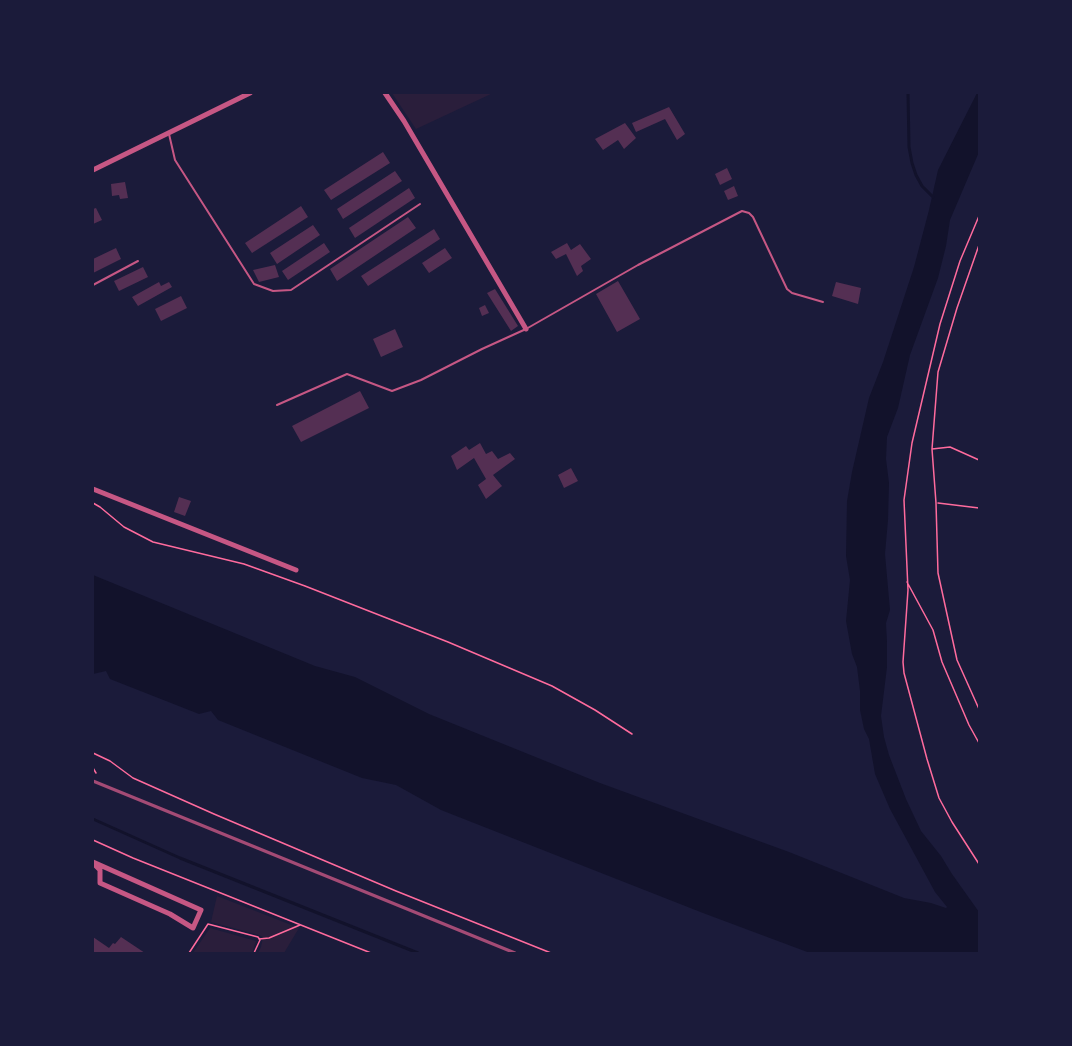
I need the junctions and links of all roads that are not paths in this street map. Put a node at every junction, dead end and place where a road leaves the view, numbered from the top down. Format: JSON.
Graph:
{"nodes":[{"id":1,"x":250,"y":93,"type":"edge"},
{"id":2,"x":385,"y":93,"type":"edge"},
{"id":3,"x":169,"y":134,"type":"junction"},
{"id":4,"x":93,"y":170,"type":"edge"},
{"id":5,"x":420,"y":204,"type":"dead end"},
{"id":6,"x":138,"y":261,"type":"dead end"},
{"id":7,"x":93,"y":285,"type":"edge"},
{"id":8,"x":823,"y":302,"type":"dead end"},
{"id":9,"x":526,"y":329,"type":"junction"},
{"id":10,"x":277,"y":405,"type":"dead end"},
{"id":11,"x":93,"y":489,"type":"edge"},
{"id":12,"x":296,"y":570,"type":"dead end"},
{"id":13,"x":93,"y":862,"type":"edge"}],
"edges":[{"from":1,"to":3,"type":"street"},
{"from":2,"to":9,"type":"street"},
{"from":3,"to":4,"type":"street"},
{"from":3,"to":5,"type":"lane"},
{"from":6,"to":7,"type":"lane"},
{"from":8,"to":9,"type":"lane"},
{"from":9,"to":10,"type":"lane"},
{"from":11,"to":12,"type":"street"},
{"from":13,"to":13,"type":"street"}]}
